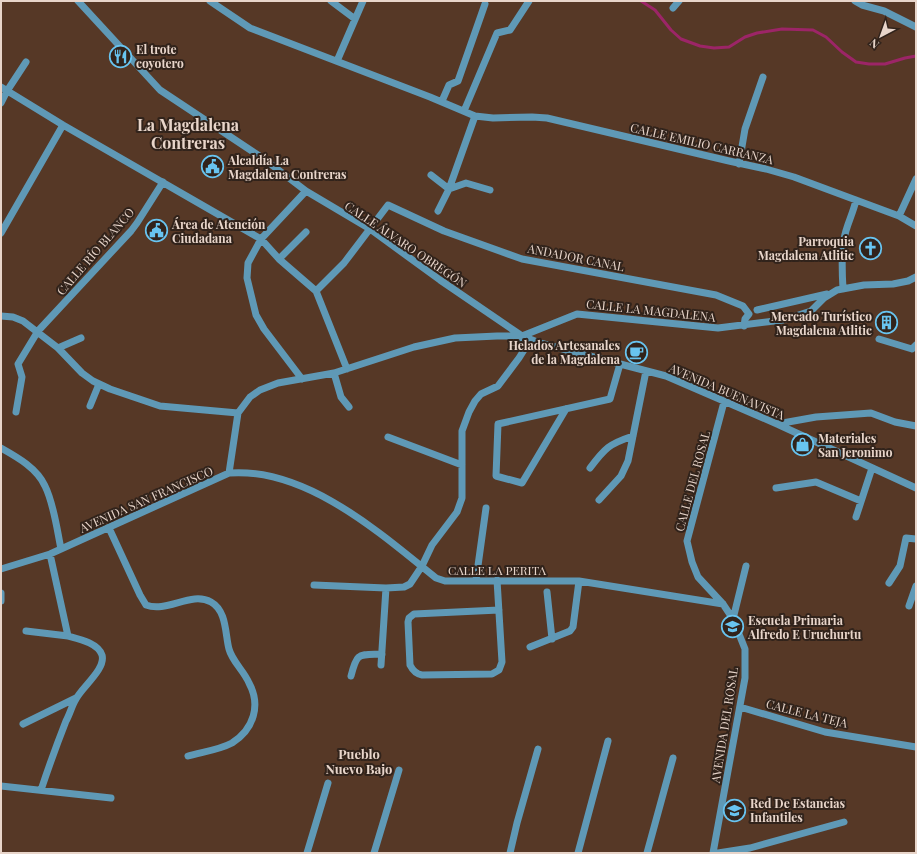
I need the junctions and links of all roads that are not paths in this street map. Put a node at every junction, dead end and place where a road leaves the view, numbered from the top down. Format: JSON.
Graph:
{"nodes":[{"id":1,"x":78,"y":1,"type":"edge"},
{"id":2,"x":210,"y":1,"type":"edge"},
{"id":3,"x":331,"y":1,"type":"edge"},
{"id":4,"x":363,"y":1,"type":"edge"},
{"id":5,"x":529,"y":1,"type":"edge"},
{"id":6,"x":679,"y":1,"type":"edge"},
{"id":7,"x":855,"y":1,"type":"edge"},
{"id":8,"x":484,"y":4,"type":"dead end"},
{"id":9,"x":673,"y":8,"type":"dead end"},
{"id":10,"x":355,"y":19,"type":"junction"},
{"id":11,"x":916,"y":27,"type":"edge"},
{"id":12,"x":338,"y":61,"type":"junction"},
{"id":13,"x":26,"y":62,"type":"dead end"},
{"id":14,"x":763,"y":77,"type":"dead end"},
{"id":15,"x":4,"y":89,"type":"edge"},
{"id":16,"x":442,"y":101,"type":"junction"},
{"id":17,"x":1,"y":103,"type":"edge"},
{"id":18,"x":464,"y":111,"type":"junction"},
{"id":19,"x":475,"y":116,"type":"junction"},
{"id":20,"x":63,"y":125,"type":"junction"},
{"id":21,"x":739,"y":164,"type":"junction"},
{"id":22,"x":431,"y":175,"type":"dead end"},
{"id":23,"x":916,"y":179,"type":"edge"},
{"id":24,"x":163,"y":182,"type":"junction"},
{"id":25,"x":449,"y":188,"type":"junction"},
{"id":26,"x":490,"y":190,"type":"dead end"},
{"id":27,"x":306,"y":191,"type":"junction"},
{"id":28,"x":856,"y":200,"type":"junction"},
{"id":29,"x":438,"y":211,"type":"dead end"},
{"id":30,"x":899,"y":216,"type":"junction"},
{"id":31,"x":916,"y":225,"type":"edge"},
{"id":32,"x":370,"y":230,"type":"junction"},
{"id":33,"x":306,"y":232,"type":"dead end"},
{"id":34,"x":1,"y":233,"type":"edge"},
{"id":35,"x":261,"y":239,"type":"junction"},
{"id":36,"x":279,"y":259,"type":"junction"},
{"id":37,"x":916,"y":277,"type":"edge"},
{"id":38,"x":843,"y":289,"type":"junction"},
{"id":39,"x":316,"y":291,"type":"junction"},
{"id":40,"x":831,"y":293,"type":"junction"},
{"id":41,"x":757,"y":310,"type":"dead end"},
{"id":42,"x":1,"y":316,"type":"edge"},
{"id":43,"x":744,"y":326,"type":"junction"},
{"id":44,"x":38,"y":331,"type":"junction"},
{"id":45,"x":522,"y":336,"type":"junction"},
{"id":46,"x":81,"y":338,"type":"dead end"},
{"id":47,"x":879,"y":339,"type":"dead end"},
{"id":48,"x":916,"y":345,"type":"edge"},
{"id":49,"x":58,"y":348,"type":"junction"},
{"id":50,"x":620,"y":364,"type":"junction"},
{"id":51,"x":347,"y":369,"type":"junction"},
{"id":52,"x":646,"y":371,"type":"junction"},
{"id":53,"x":334,"y":373,"type":"junction"},
{"id":54,"x":302,"y":379,"type":"junction"},
{"id":55,"x":99,"y":384,"type":"junction"},
{"id":56,"x":724,"y":402,"type":"junction"},
{"id":57,"x":90,"y":406,"type":"dead end"},
{"id":58,"x":349,"y":407,"type":"dead end"},
{"id":59,"x":566,"y":409,"type":"junction"},
{"id":60,"x":16,"y":412,"type":"dead end"},
{"id":61,"x":238,"y":413,"type":"junction"},
{"id":62,"x":777,"y":424,"type":"junction"},
{"id":63,"x":916,"y":426,"type":"edge"},
{"id":64,"x":633,"y":436,"type":"junction"},
{"id":65,"x":388,"y":437,"type":"dead end"},
{"id":66,"x":1,"y":448,"type":"edge"},
{"id":67,"x":462,"y":465,"type":"junction"},
{"id":68,"x":590,"y":468,"type":"dead end"},
{"id":69,"x":872,"y":468,"type":"junction"},
{"id":70,"x":229,"y":473,"type":"junction"},
{"id":71,"x":776,"y":488,"type":"dead end"},
{"id":72,"x":916,"y":488,"type":"edge"},
{"id":73,"x":599,"y":500,"type":"dead end"},
{"id":74,"x":861,"y":501,"type":"junction"},
{"id":75,"x":486,"y":508,"type":"dead end"},
{"id":76,"x":856,"y":517,"type":"dead end"},
{"id":77,"x":109,"y":528,"type":"junction"},
{"id":78,"x":916,"y":539,"type":"edge"},
{"id":79,"x":61,"y":549,"type":"junction"},
{"id":80,"x":50,"y":554,"type":"junction"},
{"id":81,"x":422,"y":566,"type":"junction"},
{"id":82,"x":746,"y":566,"type":"dead end"},
{"id":83,"x":1,"y":569,"type":"edge"},
{"id":84,"x":476,"y":580,"type":"junction"},
{"id":85,"x":497,"y":580,"type":"junction"},
{"id":86,"x":579,"y":581,"type":"junction"},
{"id":87,"x":890,"y":583,"type":"dead end"},
{"id":88,"x":314,"y":585,"type":"dead end"},
{"id":89,"x":916,"y":586,"type":"edge"},
{"id":90,"x":386,"y":588,"type":"junction"},
{"id":91,"x":547,"y":592,"type":"dead end"},
{"id":92,"x":1,"y":593,"type":"edge"},
{"id":93,"x":1,"y":601,"type":"edge"},
{"id":94,"x":723,"y":604,"type":"junction"},
{"id":95,"x":909,"y":606,"type":"dead end"},
{"id":96,"x":499,"y":610,"type":"junction"},
{"id":97,"x":733,"y":619,"type":"junction"},
{"id":98,"x":26,"y":631,"type":"dead end"},
{"id":99,"x":68,"y":636,"type":"junction"},
{"id":100,"x":552,"y":639,"type":"junction"},
{"id":101,"x":530,"y":647,"type":"dead end"},
{"id":102,"x":382,"y":654,"type":"junction"},
{"id":103,"x":381,"y":665,"type":"dead end"},
{"id":104,"x":351,"y":676,"type":"dead end"},
{"id":105,"x":76,"y":698,"type":"junction"},
{"id":106,"x":740,"y":707,"type":"junction"},
{"id":107,"x":23,"y":724,"type":"dead end"},
{"id":108,"x":608,"y":741,"type":"dead end"},
{"id":109,"x":916,"y":747,"type":"edge"},
{"id":110,"x":538,"y":749,"type":"dead end"},
{"id":111,"x":188,"y":756,"type":"dead end"},
{"id":112,"x":672,"y":758,"type":"dead end"},
{"id":113,"x":399,"y":770,"type":"dead end"},
{"id":114,"x":328,"y":784,"type":"dead end"},
{"id":115,"x":1,"y":786,"type":"edge"},
{"id":116,"x":40,"y":790,"type":"junction"},
{"id":117,"x":111,"y":798,"type":"dead end"},
{"id":118,"x":844,"y":822,"type":"dead end"},
{"id":119,"x":307,"y":853,"type":"edge"},
{"id":120,"x":374,"y":853,"type":"edge"},
{"id":121,"x":510,"y":853,"type":"edge"},
{"id":122,"x":578,"y":853,"type":"edge"},
{"id":123,"x":647,"y":853,"type":"edge"},
{"id":124,"x":713,"y":853,"type":"edge"},
{"id":125,"x":718,"y":853,"type":"edge"}],
"edges":[{"from":1,"to":27,"type":"street","name":"CALLE ÁLVARO OBREGÓN"},
{"from":2,"to":12,"type":"street","name":"CALLE EMILIO CARRANZA"},
{"from":3,"to":10,"type":"street"},
{"from":4,"to":10,"type":"street"},
{"from":5,"to":18,"type":"street"},
{"from":6,"to":9,"type":"street"},
{"from":7,"to":11,"type":"street"},
{"from":8,"to":16,"type":"street"},
{"from":10,"to":12,"type":"street"},
{"from":12,"to":16,"type":"street","name":"CALLE EMILIO CARRANZA"},
{"from":13,"to":15,"type":"street"},
{"from":14,"to":21,"type":"street"},
{"from":15,"to":17,"type":"street"},
{"from":15,"to":20,"type":"street"},
{"from":16,"to":18,"type":"street","name":"CALLE EMILIO CARRANZA"},
{"from":18,"to":19,"type":"street","name":"CALLE EMILIO CARRANZA"},
{"from":19,"to":21,"type":"street","name":"CALLE EMILIO CARRANZA"},
{"from":19,"to":25,"type":"street"},
{"from":20,"to":24,"type":"street"},
{"from":20,"to":34,"type":"street"},
{"from":21,"to":28,"type":"street","name":"CALLE EMILIO CARRANZA"},
{"from":22,"to":25,"type":"street"},
{"from":23,"to":30,"type":"street"},
{"from":24,"to":35,"type":"street"},
{"from":24,"to":44,"type":"street","name":"CALLE RÍO BLANCO"},
{"from":25,"to":26,"type":"street"},
{"from":25,"to":29,"type":"street"},
{"from":27,"to":32,"type":"street","name":"CALLE ÁLVARO OBREGÓN"},
{"from":27,"to":35,"type":"street"},
{"from":28,"to":30,"type":"street","name":"CALLE EMILIO CARRANZA"},
{"from":28,"to":38,"type":"street"},
{"from":30,"to":31,"type":"street","name":"CALLE EMILIO CARRANZA"},
{"from":32,"to":39,"type":"street"},
{"from":32,"to":43,"type":"street","name":"ANDADOR CANAL"},
{"from":32,"to":45,"type":"street","name":"CALLE ÁLVARO OBREGÓN"},
{"from":33,"to":36,"type":"street"},
{"from":35,"to":36,"type":"street"},
{"from":35,"to":54,"type":"street"},
{"from":36,"to":39,"type":"street"},
{"from":37,"to":38,"type":"street","name":"CALLE LA MAGDALENA"},
{"from":38,"to":40,"type":"street","name":"CALLE LA MAGDALENA"},
{"from":39,"to":51,"type":"street"},
{"from":40,"to":41,"type":"street"},
{"from":40,"to":43,"type":"street","name":"CALLE LA MAGDALENA"},
{"from":42,"to":44,"type":"street"},
{"from":43,"to":45,"type":"street","name":"CALLE LA MAGDALENA"},
{"from":44,"to":49,"type":"street"},
{"from":44,"to":60,"type":"street","name":"CALLE RÍO BLANCO"},
{"from":45,"to":50,"type":"street","name":"AVENIDA BUENAVISTA"},
{"from":45,"to":51,"type":"street","name":"AVENIDA SAN FRANCISCO"},
{"from":45,"to":67,"type":"street"},
{"from":46,"to":49,"type":"street"},
{"from":47,"to":48,"type":"street"},
{"from":49,"to":55,"type":"street"},
{"from":50,"to":52,"type":"street","name":"AVENIDA BUENAVISTA"},
{"from":50,"to":59,"type":"street"},
{"from":51,"to":53,"type":"street","name":"AVENIDA SAN FRANCISCO"},
{"from":52,"to":56,"type":"street","name":"AVENIDA BUENAVISTA"},
{"from":52,"to":64,"type":"street"},
{"from":53,"to":54,"type":"street","name":"AVENIDA SAN FRANCISCO"},
{"from":53,"to":58,"type":"street"},
{"from":54,"to":61,"type":"street","name":"AVENIDA SAN FRANCISCO"},
{"from":55,"to":57,"type":"street"},
{"from":55,"to":61,"type":"street"},
{"from":56,"to":62,"type":"street","name":"AVENIDA BUENAVISTA"},
{"from":56,"to":94,"type":"street","name":"CALLE DEL ROSAL"},
{"from":59,"to":59,"type":"street"},
{"from":61,"to":70,"type":"street","name":"AVENIDA SAN FRANCISCO"},
{"from":62,"to":63,"type":"street"},
{"from":62,"to":69,"type":"street","name":"AVENIDA BUENAVISTA"},
{"from":64,"to":68,"type":"street"},
{"from":64,"to":73,"type":"street"},
{"from":65,"to":67,"type":"street"},
{"from":66,"to":79,"type":"street"},
{"from":67,"to":81,"type":"street"},
{"from":69,"to":72,"type":"street","name":"AVENIDA BUENAVISTA"},
{"from":69,"to":74,"type":"street"},
{"from":70,"to":77,"type":"street","name":"AVENIDA SAN FRANCISCO"},
{"from":70,"to":81,"type":"street","name":"CALLE LA PERITA"},
{"from":71,"to":74,"type":"street"},
{"from":74,"to":76,"type":"street"},
{"from":75,"to":84,"type":"street"},
{"from":77,"to":79,"type":"street","name":"AVENIDA SAN FRANCISCO"},
{"from":77,"to":111,"type":"street"},
{"from":78,"to":87,"type":"street"},
{"from":79,"to":80,"type":"street","name":"AVENIDA SAN FRANCISCO"},
{"from":80,"to":83,"type":"street","name":"AVENIDA SAN FRANCISCO"},
{"from":80,"to":99,"type":"street"},
{"from":81,"to":84,"type":"street","name":"CALLE LA PERITA"},
{"from":81,"to":90,"type":"street"},
{"from":82,"to":97,"type":"street"},
{"from":84,"to":85,"type":"street","name":"CALLE LA PERITA"},
{"from":85,"to":86,"type":"street","name":"CALLE LA PERITA"},
{"from":85,"to":96,"type":"street"},
{"from":86,"to":94,"type":"street","name":"CALLE LA PERITA"},
{"from":86,"to":100,"type":"street"},
{"from":88,"to":90,"type":"street"},
{"from":89,"to":95,"type":"street"},
{"from":90,"to":102,"type":"street"},
{"from":91,"to":100,"type":"street"},
{"from":92,"to":93,"type":"street"},
{"from":94,"to":97,"type":"street","name":"AVENIDA DEL ROSAL"},
{"from":96,"to":96,"type":"street"},
{"from":97,"to":106,"type":"street","name":"AVENIDA DEL ROSAL"},
{"from":98,"to":99,"type":"street"},
{"from":99,"to":105,"type":"street"},
{"from":100,"to":101,"type":"street"},
{"from":102,"to":103,"type":"street"},
{"from":102,"to":104,"type":"street"},
{"from":105,"to":107,"type":"street"},
{"from":105,"to":116,"type":"street"},
{"from":106,"to":109,"type":"street","name":"CALLE LA TEJA"},
{"from":106,"to":124,"type":"street","name":"AVENIDA DEL ROSAL"},
{"from":108,"to":122,"type":"street"},
{"from":110,"to":121,"type":"street"},
{"from":112,"to":123,"type":"street"},
{"from":113,"to":120,"type":"street"},
{"from":114,"to":119,"type":"street"},
{"from":115,"to":116,"type":"street"},
{"from":116,"to":117,"type":"street"},
{"from":118,"to":125,"type":"street"}]}
